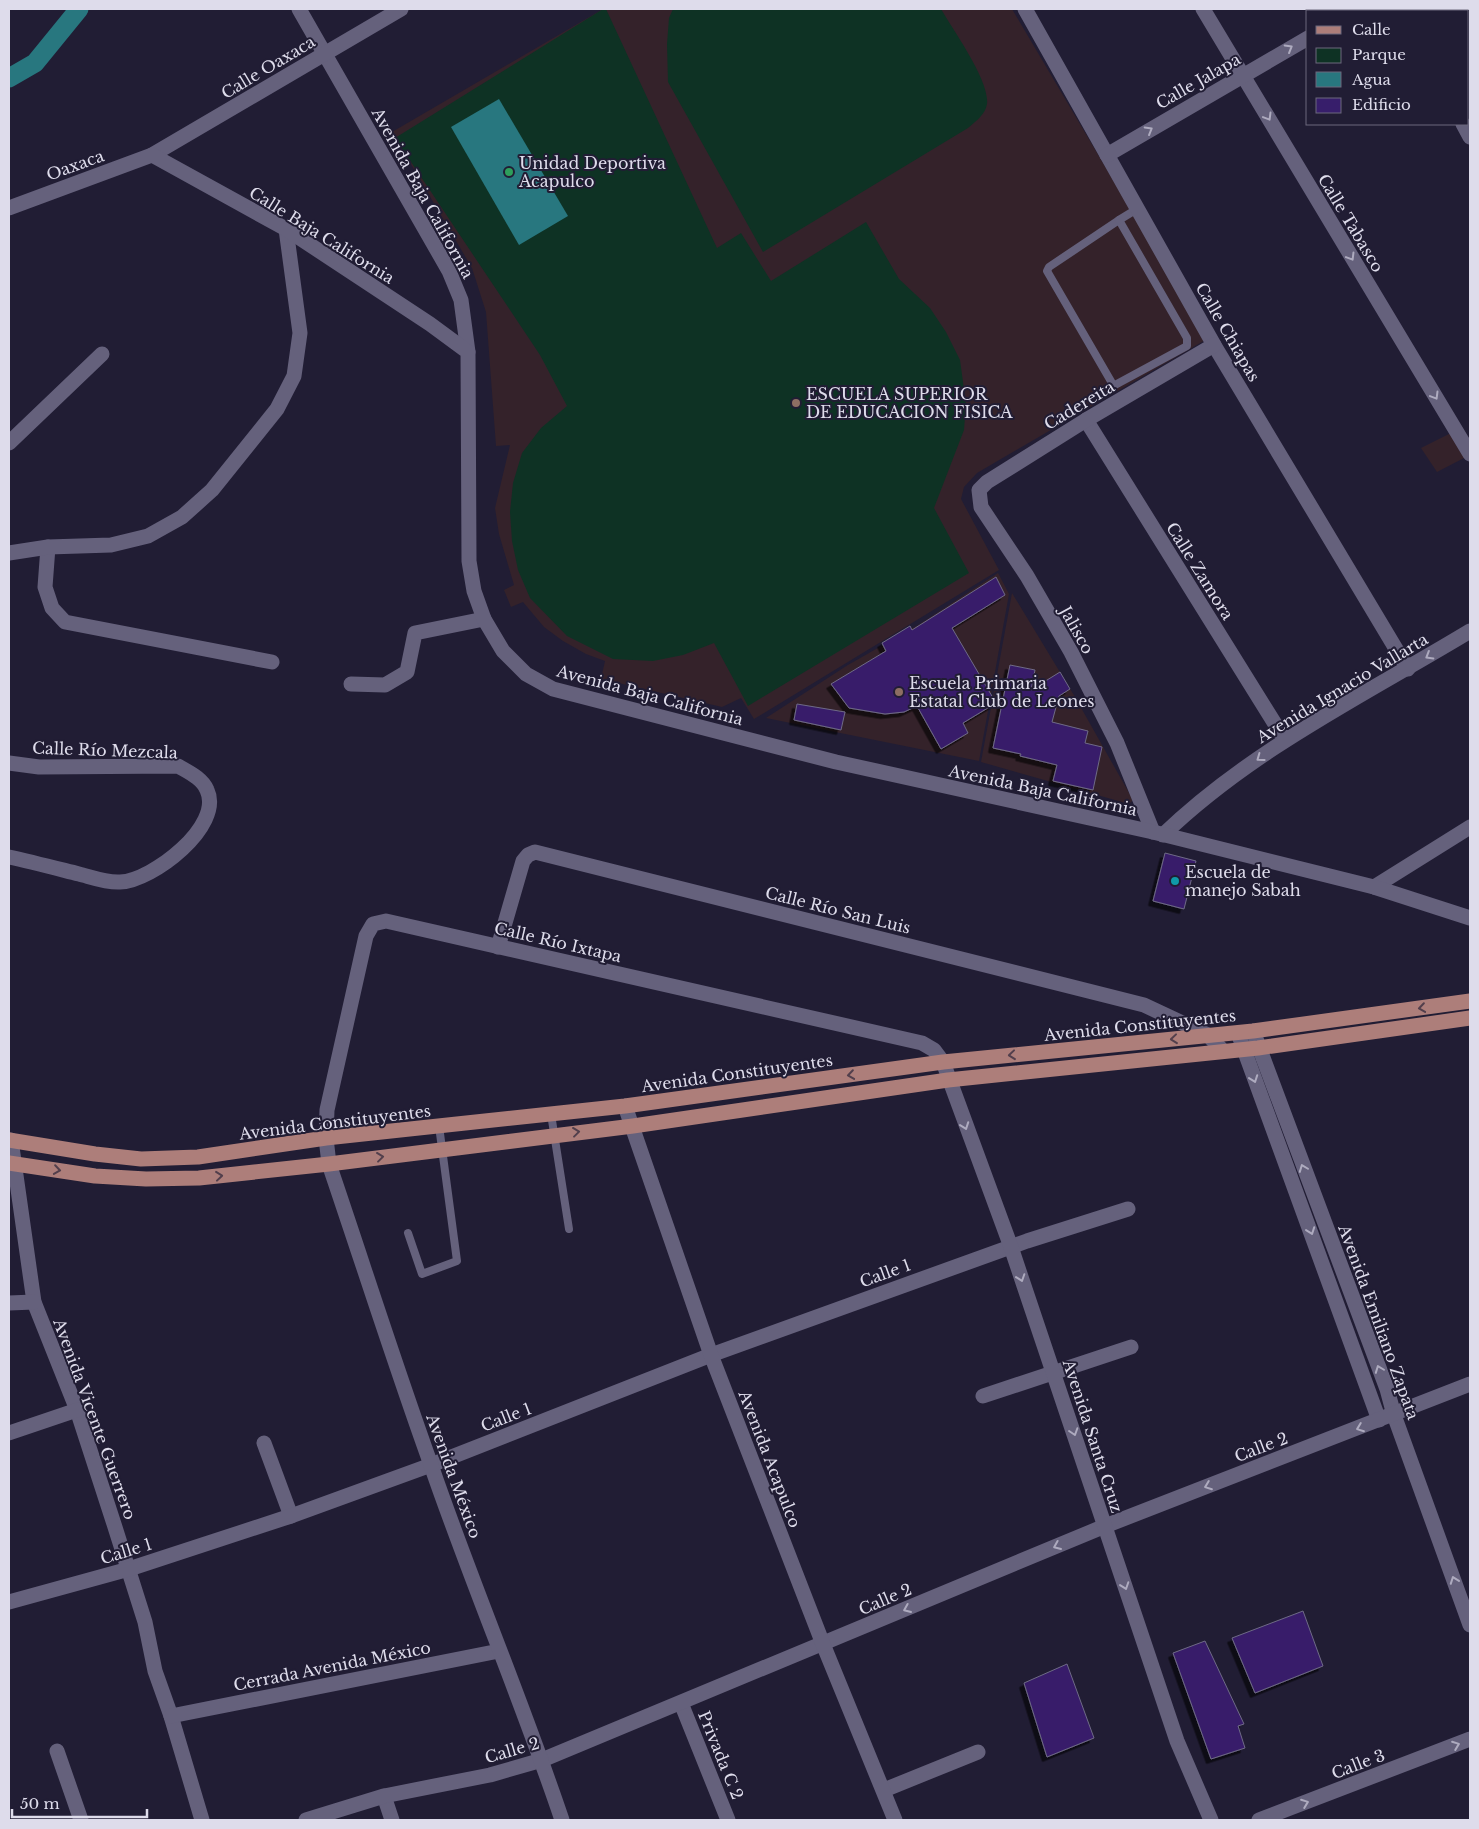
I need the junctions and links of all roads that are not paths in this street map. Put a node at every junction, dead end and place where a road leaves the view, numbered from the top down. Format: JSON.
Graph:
{"nodes":[{"id":1,"x":299,"y":9,"type":"edge"},
{"id":2,"x":401,"y":9,"type":"edge"},
{"id":3,"x":1025,"y":9,"type":"edge"},
{"id":4,"x":1203,"y":9,"type":"edge"},
{"id":5,"x":1306,"y":39,"type":"edge"},
{"id":6,"x":325,"y":53,"type":"junction"},
{"id":7,"x":1242,"y":76,"type":"junction"},
{"id":8,"x":1464,"y":125,"type":"edge"},
{"id":9,"x":1470,"y":137,"type":"edge"},
{"id":10,"x":152,"y":155,"type":"junction"},
{"id":11,"x":1107,"y":155,"type":"junction"},
{"id":12,"x":9,"y":208,"type":"edge"},
{"id":13,"x":1138,"y":209,"type":"junction"},
{"id":14,"x":1119,"y":220,"type":"junction"},
{"id":15,"x":286,"y":229,"type":"junction"},
{"id":16,"x":1214,"y":345,"type":"junction"},
{"id":17,"x":468,"y":352,"type":"junction"},
{"id":18,"x":102,"y":354,"type":"dead end"},
{"id":19,"x":1086,"y":420,"type":"junction"},
{"id":20,"x":9,"y":443,"type":"edge"},
{"id":21,"x":1470,"y":454,"type":"edge"},
{"id":22,"x":981,"y":507,"type":"joint"},
{"id":23,"x":48,"y":547,"type":"junction"},
{"id":24,"x":9,"y":553,"type":"edge"},
{"id":25,"x":484,"y":619,"type":"junction"},
{"id":26,"x":1470,"y":631,"type":"edge"},
{"id":27,"x":272,"y":662,"type":"dead end"},
{"id":28,"x":1408,"y":669,"type":"junction"},
{"id":29,"x":351,"y":684,"type":"dead end"},
{"id":30,"x":1285,"y":740,"type":"junction"},
{"id":31,"x":9,"y":763,"type":"edge"},
{"id":32,"x":1470,"y":827,"type":"edge"},
{"id":33,"x":1158,"y":833,"type":"junction"},
{"id":34,"x":9,"y":857,"type":"edge"},
{"id":35,"x":1374,"y":887,"type":"junction"},
{"id":36,"x":1470,"y":918,"type":"edge"},
{"id":37,"x":498,"y":947,"type":"junction"},
{"id":38,"x":1470,"y":1001,"type":"edge"},
{"id":39,"x":1470,"y":1018,"type":"edge"},
{"id":40,"x":1245,"y":1032,"type":"junction"},
{"id":41,"x":1208,"y":1035,"type":"junction"},
{"id":42,"x":1251,"y":1049,"type":"junction"},
{"id":43,"x":1223,"y":1051,"type":"junction"},
{"id":44,"x":943,"y":1062,"type":"junction"},
{"id":45,"x":948,"y":1080,"type":"junction"},
{"id":46,"x":625,"y":1106,"type":"junction"},
{"id":47,"x":551,"y":1114,"type":"junction"},
{"id":48,"x":439,"y":1126,"type":"junction"},
{"id":49,"x":633,"y":1126,"type":"junction"},
{"id":50,"x":554,"y":1135,"type":"junction"},
{"id":51,"x":326,"y":1138,"type":"junction"},
{"id":52,"x":10,"y":1140,"type":"edge"},
{"id":53,"x":442,"y":1149,"type":"junction"},
{"id":54,"x":12,"y":1164,"type":"edge"},
{"id":55,"x":329,"y":1164,"type":"junction"},
{"id":56,"x":1128,"y":1209,"type":"dead end"},
{"id":57,"x":570,"y":1229,"type":"dead end"},
{"id":58,"x":408,"y":1233,"type":"dead end"},
{"id":59,"x":1011,"y":1247,"type":"junction"},
{"id":60,"x":34,"y":1302,"type":"junction"},
{"id":61,"x":9,"y":1303,"type":"edge"},
{"id":62,"x":1131,"y":1347,"type":"dead end"},
{"id":63,"x":711,"y":1355,"type":"junction"},
{"id":64,"x":1054,"y":1374,"type":"junction"},
{"id":65,"x":1470,"y":1384,"type":"edge"},
{"id":66,"x":983,"y":1396,"type":"dead end"},
{"id":67,"x":77,"y":1410,"type":"junction"},
{"id":68,"x":1387,"y":1418,"type":"junction"},
{"id":69,"x":9,"y":1433,"type":"edge"},
{"id":70,"x":264,"y":1443,"type":"dead end"},
{"id":71,"x":431,"y":1465,"type":"junction"},
{"id":72,"x":291,"y":1516,"type":"junction"},
{"id":73,"x":1105,"y":1526,"type":"junction"},
{"id":74,"x":129,"y":1569,"type":"junction"},
{"id":75,"x":9,"y":1602,"type":"edge"},
{"id":76,"x":1470,"y":1625,"type":"edge"},
{"id":77,"x":822,"y":1644,"type":"junction"},
{"id":78,"x":499,"y":1651,"type":"junction"},
{"id":79,"x":681,"y":1703,"type":"junction"},
{"id":80,"x":171,"y":1716,"type":"junction"},
{"id":81,"x":1470,"y":1740,"type":"edge"},
{"id":82,"x":57,"y":1751,"type":"dead end"},
{"id":83,"x":978,"y":1752,"type":"dead end"},
{"id":84,"x":542,"y":1760,"type":"junction"},
{"id":85,"x":884,"y":1790,"type":"junction"},
{"id":86,"x":384,"y":1796,"type":"junction"},
{"id":87,"x":81,"y":1820,"type":"edge"},
{"id":88,"x":202,"y":1820,"type":"edge"},
{"id":89,"x":306,"y":1820,"type":"edge"},
{"id":90,"x":392,"y":1820,"type":"edge"},
{"id":91,"x":562,"y":1820,"type":"edge"},
{"id":92,"x":728,"y":1820,"type":"edge"},
{"id":93,"x":895,"y":1820,"type":"edge"},
{"id":94,"x":1211,"y":1820,"type":"edge"},
{"id":95,"x":1259,"y":1820,"type":"edge"}],
"edges":[{"from":1,"to":6,"type":"street","name":"Avenida Baja California"},
{"from":2,"to":6,"type":"street","name":"Calle Oaxaca"},
{"from":3,"to":11,"type":"street","name":"Calle Chiapas"},
{"from":4,"to":7,"type":"street","name":"Calle Tabasco"},
{"from":7,"to":5,"type":"street","name":"Calle Jalapa","one_way":true},
{"from":6,"to":10,"type":"street","name":"Calle Oaxaca"},
{"from":6,"to":17,"type":"street","name":"Avenida Baja California"},
{"from":11,"to":7,"type":"street","name":"Calle Jalapa","one_way":true},
{"from":7,"to":21,"type":"street","name":"Calle Tabasco","one_way":true},
{"from":8,"to":9,"type":"street"},
{"from":10,"to":12,"type":"street","name":"Oaxaca"},
{"from":10,"to":15,"type":"street","name":"Calle Baja California"},
{"from":11,"to":13,"type":"street","name":"Calle Chiapas"},
{"from":13,"to":14,"type":"lane"},
{"from":13,"to":16,"type":"street","name":"Calle Chiapas"},
{"from":14,"to":14,"type":"lane"},
{"from":15,"to":17,"type":"street","name":"Calle Baja California"},
{"from":15,"to":23,"type":"street"},
{"from":16,"to":19,"type":"street","name":"Cadereita"},
{"from":16,"to":28,"type":"street","name":"Calle Chiapas"},
{"from":17,"to":25,"type":"street","name":"Avenida Baja California"},
{"from":18,"to":20,"type":"street"},
{"from":19,"to":22,"type":"street","name":"Cadereita"},
{"from":19,"to":30,"type":"street","name":"Calle Zamora"},
{"from":22,"to":33,"type":"street","name":"Jalisco"},
{"from":23,"to":24,"type":"street"},
{"from":23,"to":27,"type":"street"},
{"from":25,"to":29,"type":"street"},
{"from":25,"to":33,"type":"street","name":"Avenida Baja California"},
{"from":26,"to":28,"type":"street","name":"Avenida Ignacio Vallarta","one_way":true},
{"from":28,"to":30,"type":"street","name":"Avenida Ignacio Vallarta"},
{"from":30,"to":33,"type":"street","name":"Avenida Ignacio Vallarta","one_way":true},
{"from":31,"to":34,"type":"street","name":"Calle Río Mezcala"},
{"from":32,"to":35,"type":"street"},
{"from":33,"to":35,"type":"street","name":"Avenida Baja California"},
{"from":35,"to":36,"type":"street","name":"Avenida Baja California"},
{"from":37,"to":41,"type":"street","name":"Calle Río San Luis"},
{"from":37,"to":44,"type":"street","name":"Calle Río Ixtapa"},
{"from":37,"to":51,"type":"street","name":"Calle Río Ixtapa"},
{"from":38,"to":40,"type":"main road","name":"Avenida Constituyentes","one_way":true},
{"from":39,"to":42,"type":"main road"},
{"from":40,"to":41,"type":"main road","name":"Avenida Constituyentes"},
{"from":40,"to":42,"type":"street","name":"Avenida Emiliano Zapata"},
{"from":41,"to":43,"type":"street","name":"Calle Río San Luis"},
{"from":41,"to":44,"type":"main road","name":"Avenida Constituyentes","one_way":true},
{"from":42,"to":43,"type":"main road"},
{"from":42,"to":68,"type":"street","name":"Avenida Emiliano Zapata"},
{"from":43,"to":45,"type":"main road"},
{"from":44,"to":45,"type":"street","name":"Avenida Santa Cruz"},
{"from":44,"to":46,"type":"main road","name":"Avenida Constituyentes","one_way":true},
{"from":45,"to":49,"type":"main road"},
{"from":45,"to":59,"type":"street","name":"Avenida Santa Cruz","one_way":true},
{"from":46,"to":47,"type":"main road","name":"Avenida Constituyentes"},
{"from":46,"to":49,"type":"street","name":"Avenida Acapulco"},
{"from":47,"to":48,"type":"main road","name":"Avenida Constituyentes"},
{"from":47,"to":50,"type":"lane"},
{"from":48,"to":51,"type":"main road","name":"Avenida Constituyentes"},
{"from":48,"to":53,"type":"lane"},
{"from":50,"to":49,"type":"main road","one_way":true},
{"from":49,"to":63,"type":"street","name":"Avenida Acapulco"},
{"from":50,"to":53,"type":"main road"},
{"from":50,"to":57,"type":"lane"},
{"from":51,"to":52,"type":"main road","name":"Avenida Constituyentes"},
{"from":51,"to":55,"type":"street","name":"Avenida México"},
{"from":52,"to":54,"type":"street","name":"Avenida Vicente Guerrero"},
{"from":55,"to":53,"type":"main road","one_way":true},
{"from":53,"to":58,"type":"lane"},
{"from":54,"to":55,"type":"main road","one_way":true},
{"from":54,"to":60,"type":"street","name":"Avenida Vicente Guerrero"},
{"from":55,"to":71,"type":"street","name":"Avenida México"},
{"from":56,"to":59,"type":"street","name":"Calle 1"},
{"from":59,"to":63,"type":"street","name":"Calle 1"},
{"from":59,"to":64,"type":"street","name":"Avenida Santa Cruz","one_way":true},
{"from":60,"to":61,"type":"street"},
{"from":60,"to":67,"type":"street","name":"Avenida Vicente Guerrero"},
{"from":62,"to":64,"type":"street"},
{"from":63,"to":71,"type":"street","name":"Calle 1"},
{"from":63,"to":77,"type":"street","name":"Avenida Acapulco"},
{"from":64,"to":66,"type":"street"},
{"from":64,"to":73,"type":"street","name":"Avenida Santa Cruz","one_way":true},
{"from":65,"to":68,"type":"street","name":"Calle 2"},
{"from":67,"to":69,"type":"street"},
{"from":67,"to":74,"type":"street","name":"Avenida Vicente Guerrero"},
{"from":68,"to":73,"type":"street","name":"Calle 2","one_way":true},
{"from":76,"to":68,"type":"street","name":"Avenida Emiliano Zapata","one_way":true},
{"from":70,"to":72,"type":"street"},
{"from":71,"to":72,"type":"street","name":"Calle 1"},
{"from":71,"to":78,"type":"street","name":"Avenida México"},
{"from":72,"to":74,"type":"street","name":"Calle 1"},
{"from":73,"to":77,"type":"street","name":"Calle 2","one_way":true},
{"from":73,"to":94,"type":"street","name":"Avenida Santa Cruz","one_way":true},
{"from":74,"to":75,"type":"street","name":"Calle 1"},
{"from":74,"to":80,"type":"street","name":"Avenida Vicente Guerrero"},
{"from":77,"to":79,"type":"street","name":"Calle 2"},
{"from":77,"to":85,"type":"street","name":"Avenida Acapulco"},
{"from":78,"to":80,"type":"street","name":"Cerrada Avenida México"},
{"from":78,"to":84,"type":"street","name":"Avenida México"},
{"from":79,"to":84,"type":"street","name":"Calle 2"},
{"from":79,"to":92,"type":"street","name":"Privada C 2"},
{"from":80,"to":88,"type":"street","name":"Avenida Vicente Guerrero"},
{"from":95,"to":81,"type":"street","name":"Calle 3","one_way":true},
{"from":82,"to":87,"type":"street"},
{"from":83,"to":85,"type":"street"},
{"from":84,"to":86,"type":"street","name":"Calle 2"},
{"from":84,"to":91,"type":"street","name":"Avenida México"},
{"from":85,"to":93,"type":"street","name":"Avenida Acapulco"},
{"from":86,"to":89,"type":"street","name":"Calle 2"},
{"from":86,"to":90,"type":"street"}]}
